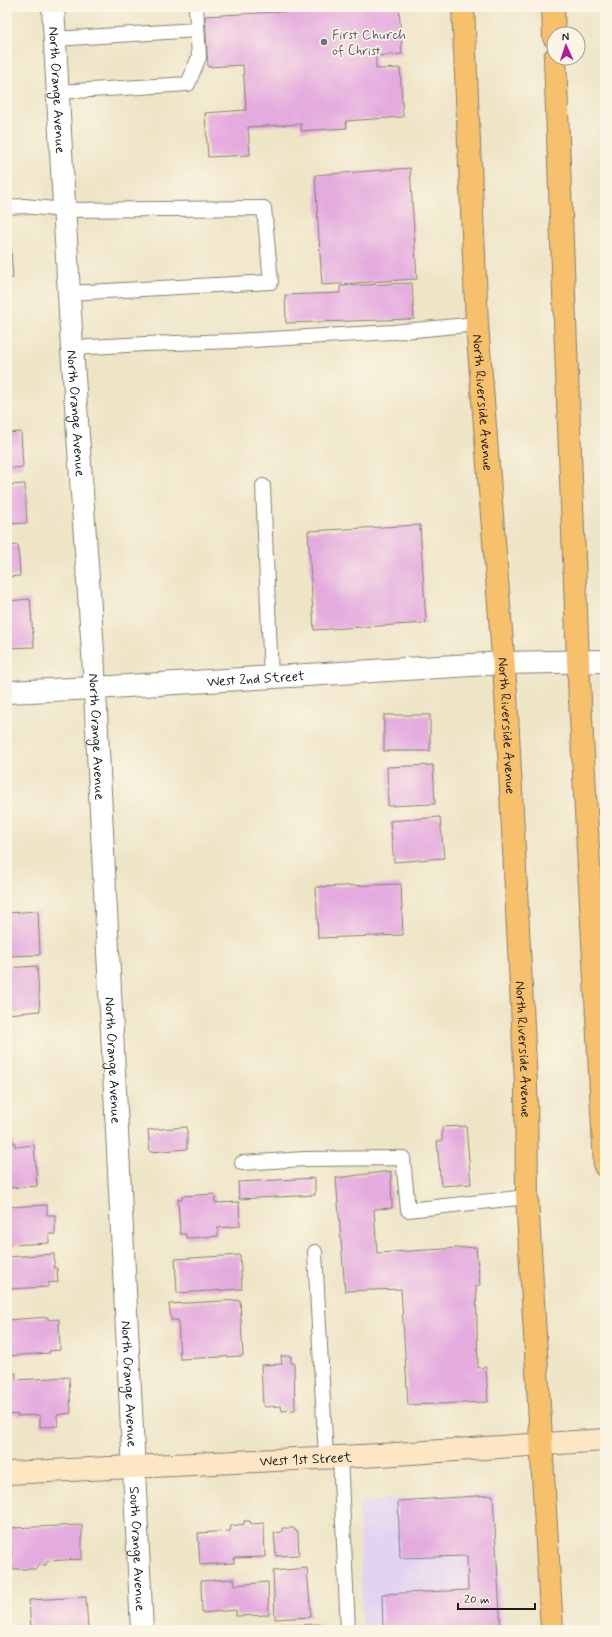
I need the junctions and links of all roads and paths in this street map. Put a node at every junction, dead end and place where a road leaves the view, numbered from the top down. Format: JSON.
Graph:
{"nodes":[{"id":1,"x":52,"y":7,"type":"edge"},
{"id":2,"x":196,"y":7,"type":"edge"},
{"id":3,"x":463,"y":7,"type":"edge"},
{"id":4,"x":553,"y":7,"type":"edge"},
{"id":5,"x":554,"y":26,"type":"edge"},
{"id":6,"x":197,"y":30,"type":"junction"},
{"id":7,"x":54,"y":39,"type":"junction"},
{"id":8,"x":555,"y":66,"type":"edge"},
{"id":9,"x":58,"y":92,"type":"junction"},
{"id":10,"x":7,"y":206,"type":"edge"},
{"id":11,"x":64,"y":210,"type":"junction"},
{"id":12,"x":69,"y":294,"type":"junction"},
{"id":13,"x":477,"y":324,"type":"junction"},
{"id":14,"x":72,"y":348,"type":"junction"},
{"id":15,"x":263,"y":486,"type":"dead end"},
{"id":16,"x":605,"y":661,"type":"edge"},
{"id":17,"x":578,"y":662,"type":"junction"},
{"id":18,"x":504,"y":663,"type":"junction"},
{"id":19,"x":271,"y":678,"type":"junction"},
{"id":20,"x":95,"y":688,"type":"junction"},
{"id":21,"x":7,"y":692,"type":"edge"},
{"id":22,"x":242,"y":1163,"type":"dead end"},
{"id":23,"x":605,"y":1166,"type":"edge"},
{"id":24,"x":527,"y":1197,"type":"junction"},
{"id":25,"x":315,"y":1252,"type":"dead end"},
{"id":26,"x":605,"y":1440,"type":"edge"},
{"id":27,"x":542,"y":1444,"type":"junction"},
{"id":28,"x":333,"y":1457,"type":"junction"},
{"id":29,"x":133,"y":1467,"type":"junction"},
{"id":30,"x":7,"y":1473,"type":"edge"},
{"id":31,"x":142,"y":1630,"type":"edge"},
{"id":32,"x":348,"y":1630,"type":"edge"},
{"id":33,"x":552,"y":1630,"type":"edge"}],
"edges":[{"from":1,"to":7,"type":"street","name":"North Orange Avenue"},
{"from":2,"to":6,"type":"lane"},
{"from":3,"to":13,"type":"main road","name":"North Riverside Avenue"},
{"from":4,"to":5,"type":"main road"},
{"from":6,"to":7,"type":"lane"},
{"from":6,"to":9,"type":"lane"},
{"from":7,"to":9,"type":"street","name":"North Orange Avenue"},
{"from":8,"to":17,"type":"main road"},
{"from":9,"to":11,"type":"street","name":"North Orange Avenue"},
{"from":10,"to":11,"type":"lane"},
{"from":11,"to":12,"type":"street","name":"North Orange Avenue"},
{"from":11,"to":12,"type":"lane"},
{"from":12,"to":14,"type":"street","name":"North Orange Avenue"},
{"from":13,"to":14,"type":"lane"},
{"from":13,"to":18,"type":"main road","name":"North Riverside Avenue"},
{"from":14,"to":20,"type":"street","name":"North Orange Avenue"},
{"from":15,"to":19,"type":"lane"},
{"from":16,"to":17,"type":"street","name":"West 2nd Street"},
{"from":17,"to":18,"type":"street","name":"West 2nd Street"},
{"from":17,"to":23,"type":"main road"},
{"from":18,"to":19,"type":"street","name":"West 2nd Street"},
{"from":18,"to":24,"type":"main road","name":"North Riverside Avenue"},
{"from":19,"to":20,"type":"street","name":"West 2nd Street"},
{"from":20,"to":21,"type":"street","name":"West 2nd Street"},
{"from":20,"to":29,"type":"street","name":"North Orange Avenue"},
{"from":22,"to":24,"type":"lane"},
{"from":24,"to":27,"type":"main road","name":"North Riverside Avenue"},
{"from":25,"to":28,"type":"lane"},
{"from":26,"to":27,"type":"street","name":"West 1st Street"},
{"from":27,"to":28,"type":"street","name":"West 1st Street"},
{"from":27,"to":33,"type":"main road","name":"North Riverside Avenue"},
{"from":28,"to":29,"type":"street","name":"West 1st Street"},
{"from":28,"to":32,"type":"lane"},
{"from":29,"to":30,"type":"street","name":"West 1st Street"},
{"from":29,"to":31,"type":"street","name":"South Orange Avenue"}]}
